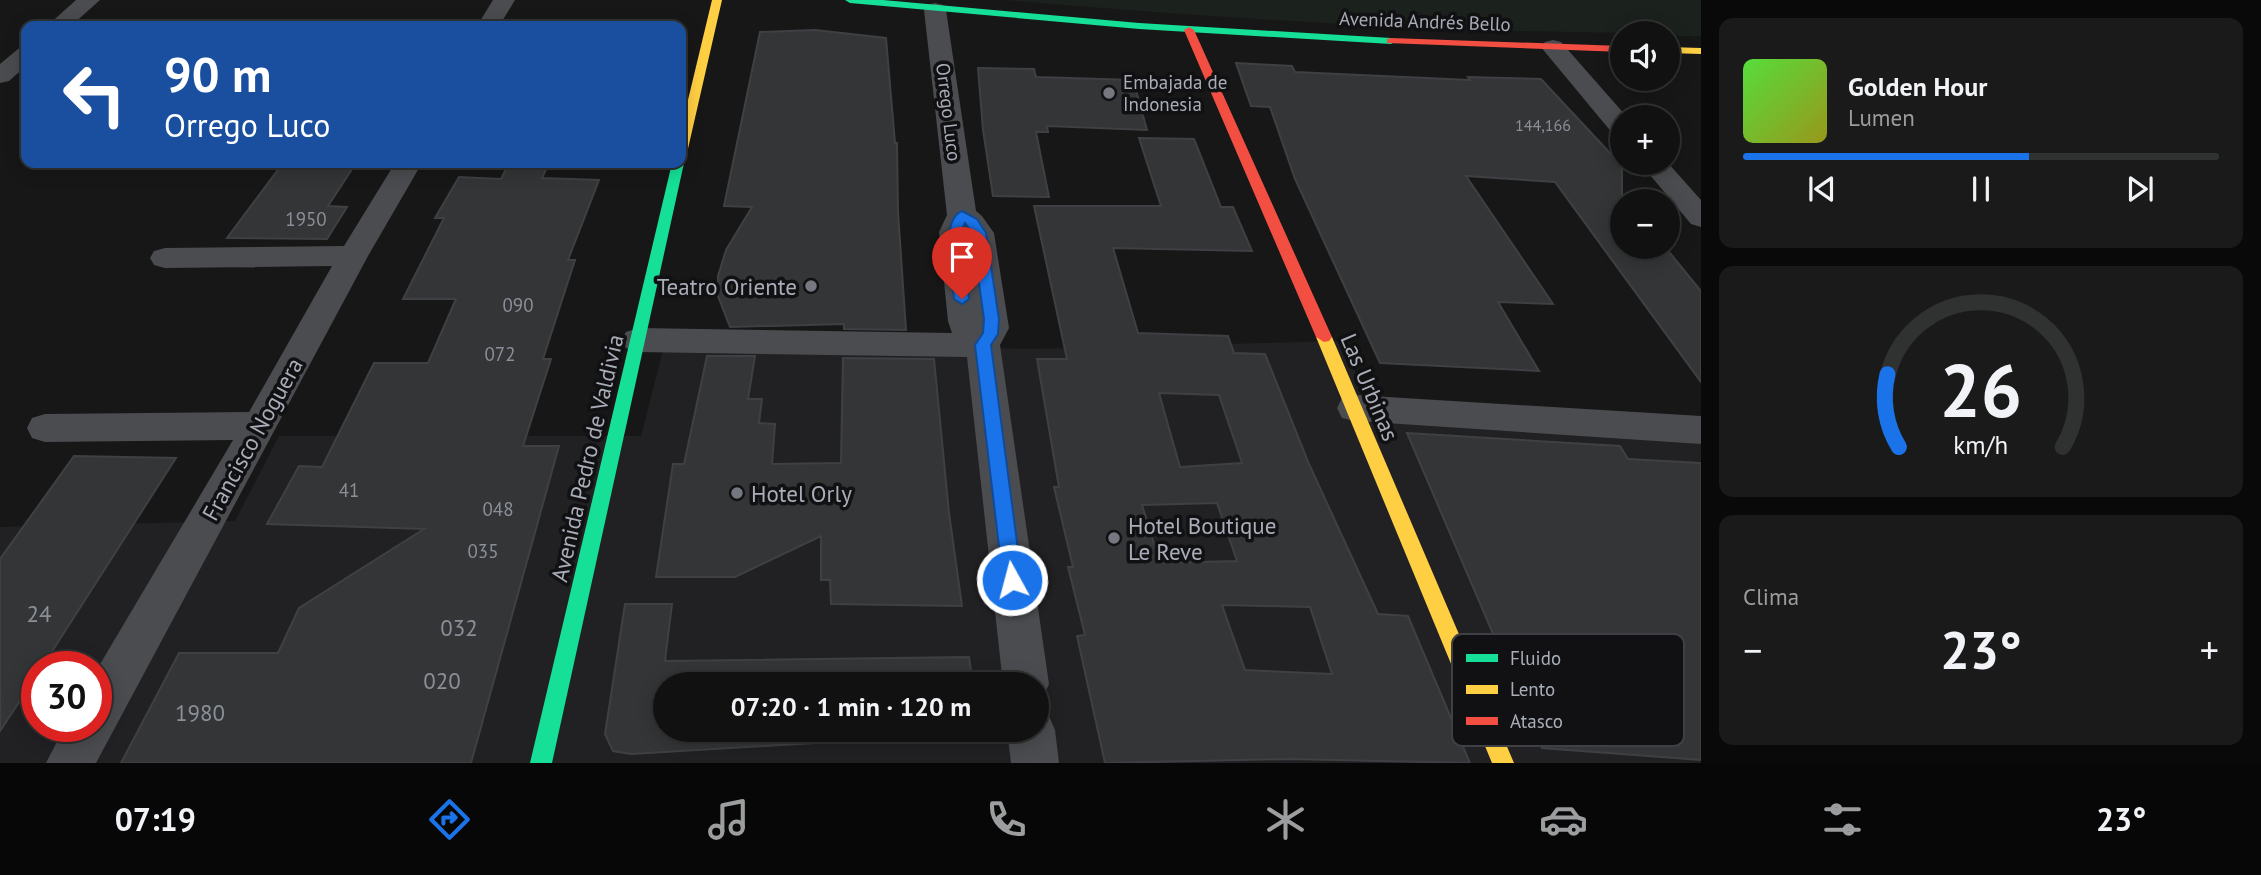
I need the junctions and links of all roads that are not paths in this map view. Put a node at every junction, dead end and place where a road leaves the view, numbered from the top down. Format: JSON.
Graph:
{"nodes":[{"id":1,"x":89,"y":0,"type":"edge"},
{"id":2,"x":504,"y":0,"type":"edge"},
{"id":3,"x":717,"y":0,"type":"edge"},
{"id":4,"x":850,"y":0,"type":"edge"},
{"id":5,"x":936,"y":10,"type":"junction"},
{"id":6,"x":64,"y":21,"type":"edge"},
{"id":7,"x":491,"y":21,"type":"edge"},
{"id":8,"x":1189,"y":30,"type":"junction"},
{"id":9,"x":1553,"y":47,"type":"junction"},
{"id":10,"x":1610,"y":49,"type":"edge"},
{"id":11,"x":1680,"y":50,"type":"edge"},
{"id":12,"x":1701,"y":51,"type":"edge"},
{"id":13,"x":21,"y":58,"type":"edge"},
{"id":14,"x":0,"y":76,"type":"edge"},
{"id":15,"x":1610,"y":114,"type":"edge"},
{"id":16,"x":686,"y":132,"type":"edge"},
{"id":17,"x":405,"y":168,"type":"edge"},
{"id":18,"x":677,"y":168,"type":"edge"},
{"id":19,"x":1663,"y":175,"type":"edge"},
{"id":20,"x":1701,"y":218,"type":"edge"},
{"id":21,"x":353,"y":256,"type":"junction"},
{"id":22,"x":164,"y":258,"type":"dead end"},
{"id":23,"x":638,"y":340,"type":"junction"},
{"id":24,"x":983,"y":345,"type":"junction"},
{"id":25,"x":1355,"y":408,"type":"junction"},
{"id":26,"x":260,"y":426,"type":"junction"},
{"id":27,"x":45,"y":428,"type":"dead end"},
{"id":28,"x":1701,"y":430,"type":"edge"},
{"id":29,"x":1452,"y":641,"type":"edge"},
{"id":30,"x":1024,"y":672,"type":"edge"},
{"id":31,"x":112,"y":688,"type":"edge"},
{"id":32,"x":82,"y":742,"type":"edge"},
{"id":33,"x":1032,"y":742,"type":"edge"},
{"id":34,"x":1496,"y":746,"type":"edge"},
{"id":35,"x":70,"y":763,"type":"edge"},
{"id":36,"x":541,"y":763,"type":"edge"},
{"id":37,"x":1035,"y":763,"type":"edge"},
{"id":38,"x":1503,"y":763,"type":"edge"}],
"edges":[{"from":1,"to":6,"type":"street"},
{"from":2,"to":7,"type":"street"},
{"from":3,"to":16,"type":"main road"},
{"from":4,"to":5,"type":"main road","name":"Avenida Andrés Bello"},
{"from":5,"to":8,"type":"main road","name":"Avenida Andrés Bello"},
{"from":5,"to":24,"type":"street","name":"Orrego Luco"},
{"from":8,"to":9,"type":"main road","name":"Avenida Andrés Bello"},
{"from":8,"to":25,"type":"main road","name":"Las Urbinas"},
{"from":9,"to":10,"type":"main road","name":"Avenida Andrés Bello"},
{"from":9,"to":15,"type":"street"},
{"from":11,"to":12,"type":"main road"},
{"from":13,"to":14,"type":"street"},
{"from":17,"to":21,"type":"street","name":"Francisco Noguera"},
{"from":18,"to":23,"type":"main road","name":"Avenida Pedro de Valdivia"},
{"from":19,"to":20,"type":"street"},
{"from":21,"to":22,"type":"street"},
{"from":21,"to":26,"type":"street","name":"Francisco Noguera"},
{"from":23,"to":24,"type":"street"},
{"from":23,"to":36,"type":"main road","name":"Avenida Pedro de Valdivia"},
{"from":24,"to":30,"type":"street","name":"Orrego Luco"},
{"from":25,"to":28,"type":"street"},
{"from":25,"to":29,"type":"main road","name":"Las Urbinas"},
{"from":26,"to":27,"type":"street"},
{"from":26,"to":31,"type":"street","name":"Francisco Noguera"},
{"from":32,"to":35,"type":"street"},
{"from":33,"to":37,"type":"street"},
{"from":34,"to":38,"type":"main road","name":"Las Urbinas"}]}
